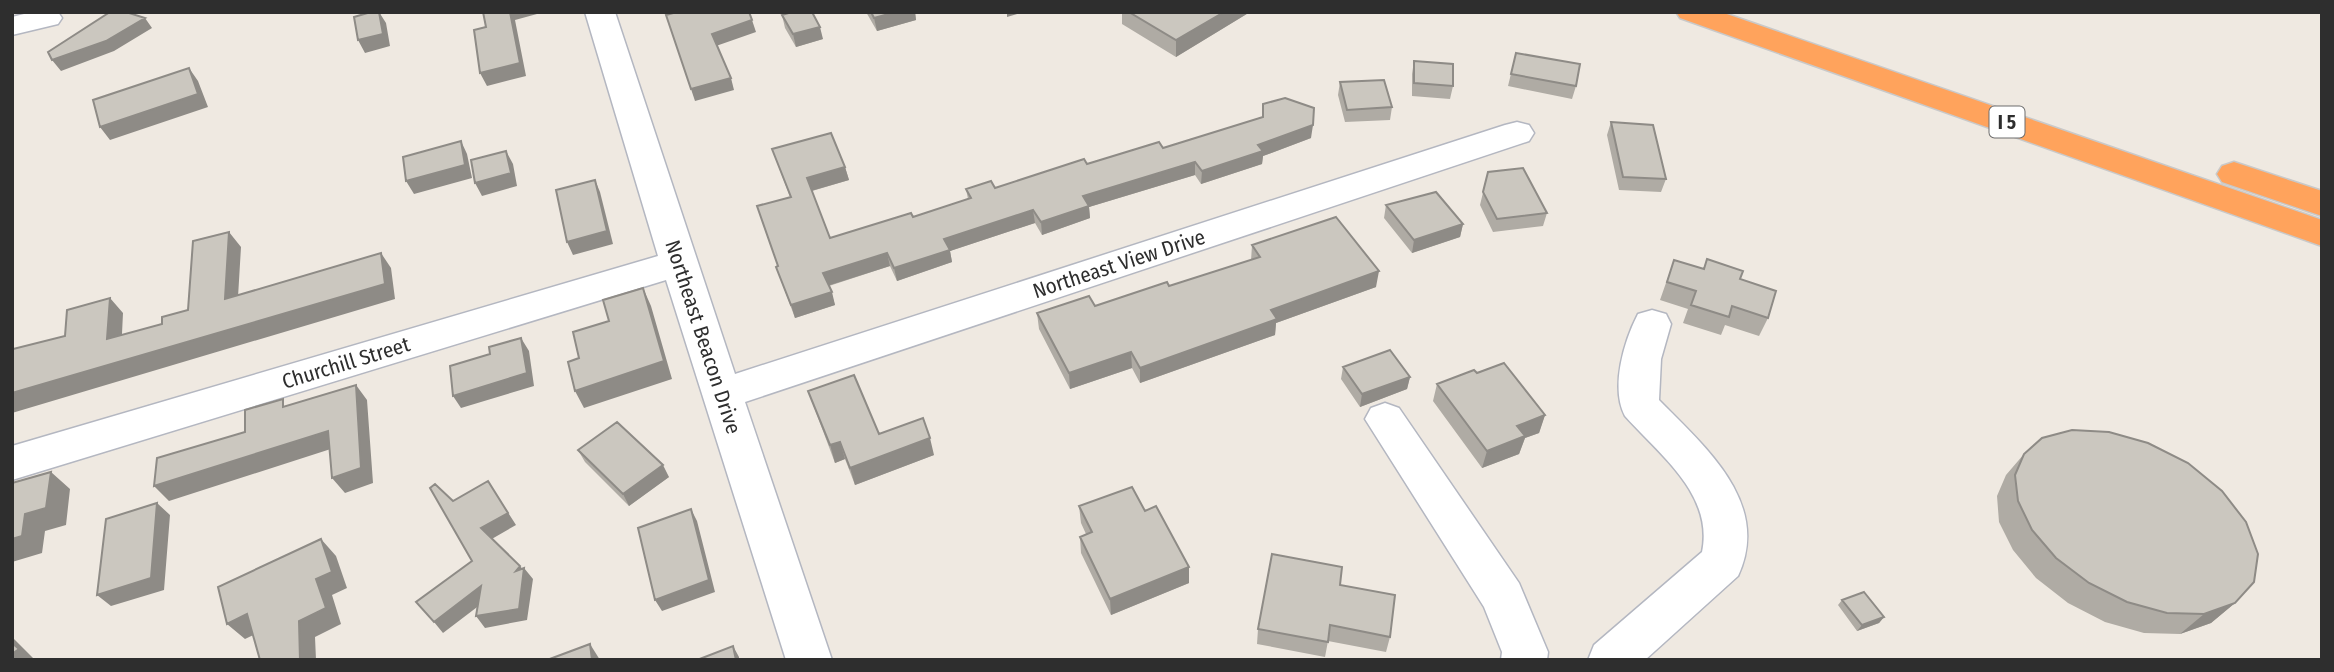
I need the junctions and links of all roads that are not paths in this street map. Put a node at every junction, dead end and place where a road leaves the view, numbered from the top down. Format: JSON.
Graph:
{"nodes":[{"id":1,"x":600,"y":12,"type":"edge"},
{"id":2,"x":1691,"y":12,"type":"edge"},
{"id":3,"x":1760,"y":12,"type":"edge"},
{"id":4,"x":47,"y":18,"type":"dead end"},
{"id":5,"x":12,"y":26,"type":"edge"},
{"id":6,"x":1517,"y":133,"type":"dead end"},
{"id":7,"x":2322,"y":204,"type":"edge"},
{"id":8,"x":2322,"y":233,"type":"edge"},
{"id":9,"x":679,"y":263,"type":"junction"},
{"id":10,"x":1652,"y":324,"type":"dead end"},
{"id":11,"x":721,"y":394,"type":"junction"},
{"id":12,"x":1385,"y":419,"type":"dead end"},
{"id":13,"x":12,"y":463,"type":"edge"},
{"id":14,"x":809,"y":660,"type":"edge"},
{"id":15,"x":1524,"y":660,"type":"edge"},
{"id":16,"x":1611,"y":660,"type":"edge"}],
"edges":[{"from":1,"to":9,"type":"street","name":"Northeast Beacon Drive"},
{"from":2,"to":8,"type":"highway","number":"I 5"},
{"from":3,"to":7,"type":"highway","number":"I 5"},
{"from":4,"to":5,"type":"street"},
{"from":6,"to":11,"type":"street","name":"Northeast View Drive"},
{"from":9,"to":11,"type":"street","name":"Northeast Beacon Drive"},
{"from":9,"to":13,"type":"street","name":"Churchill Street"},
{"from":10,"to":16,"type":"street"},
{"from":11,"to":14,"type":"street","name":"Northeast Beacon Drive"},
{"from":12,"to":15,"type":"street"}]}
